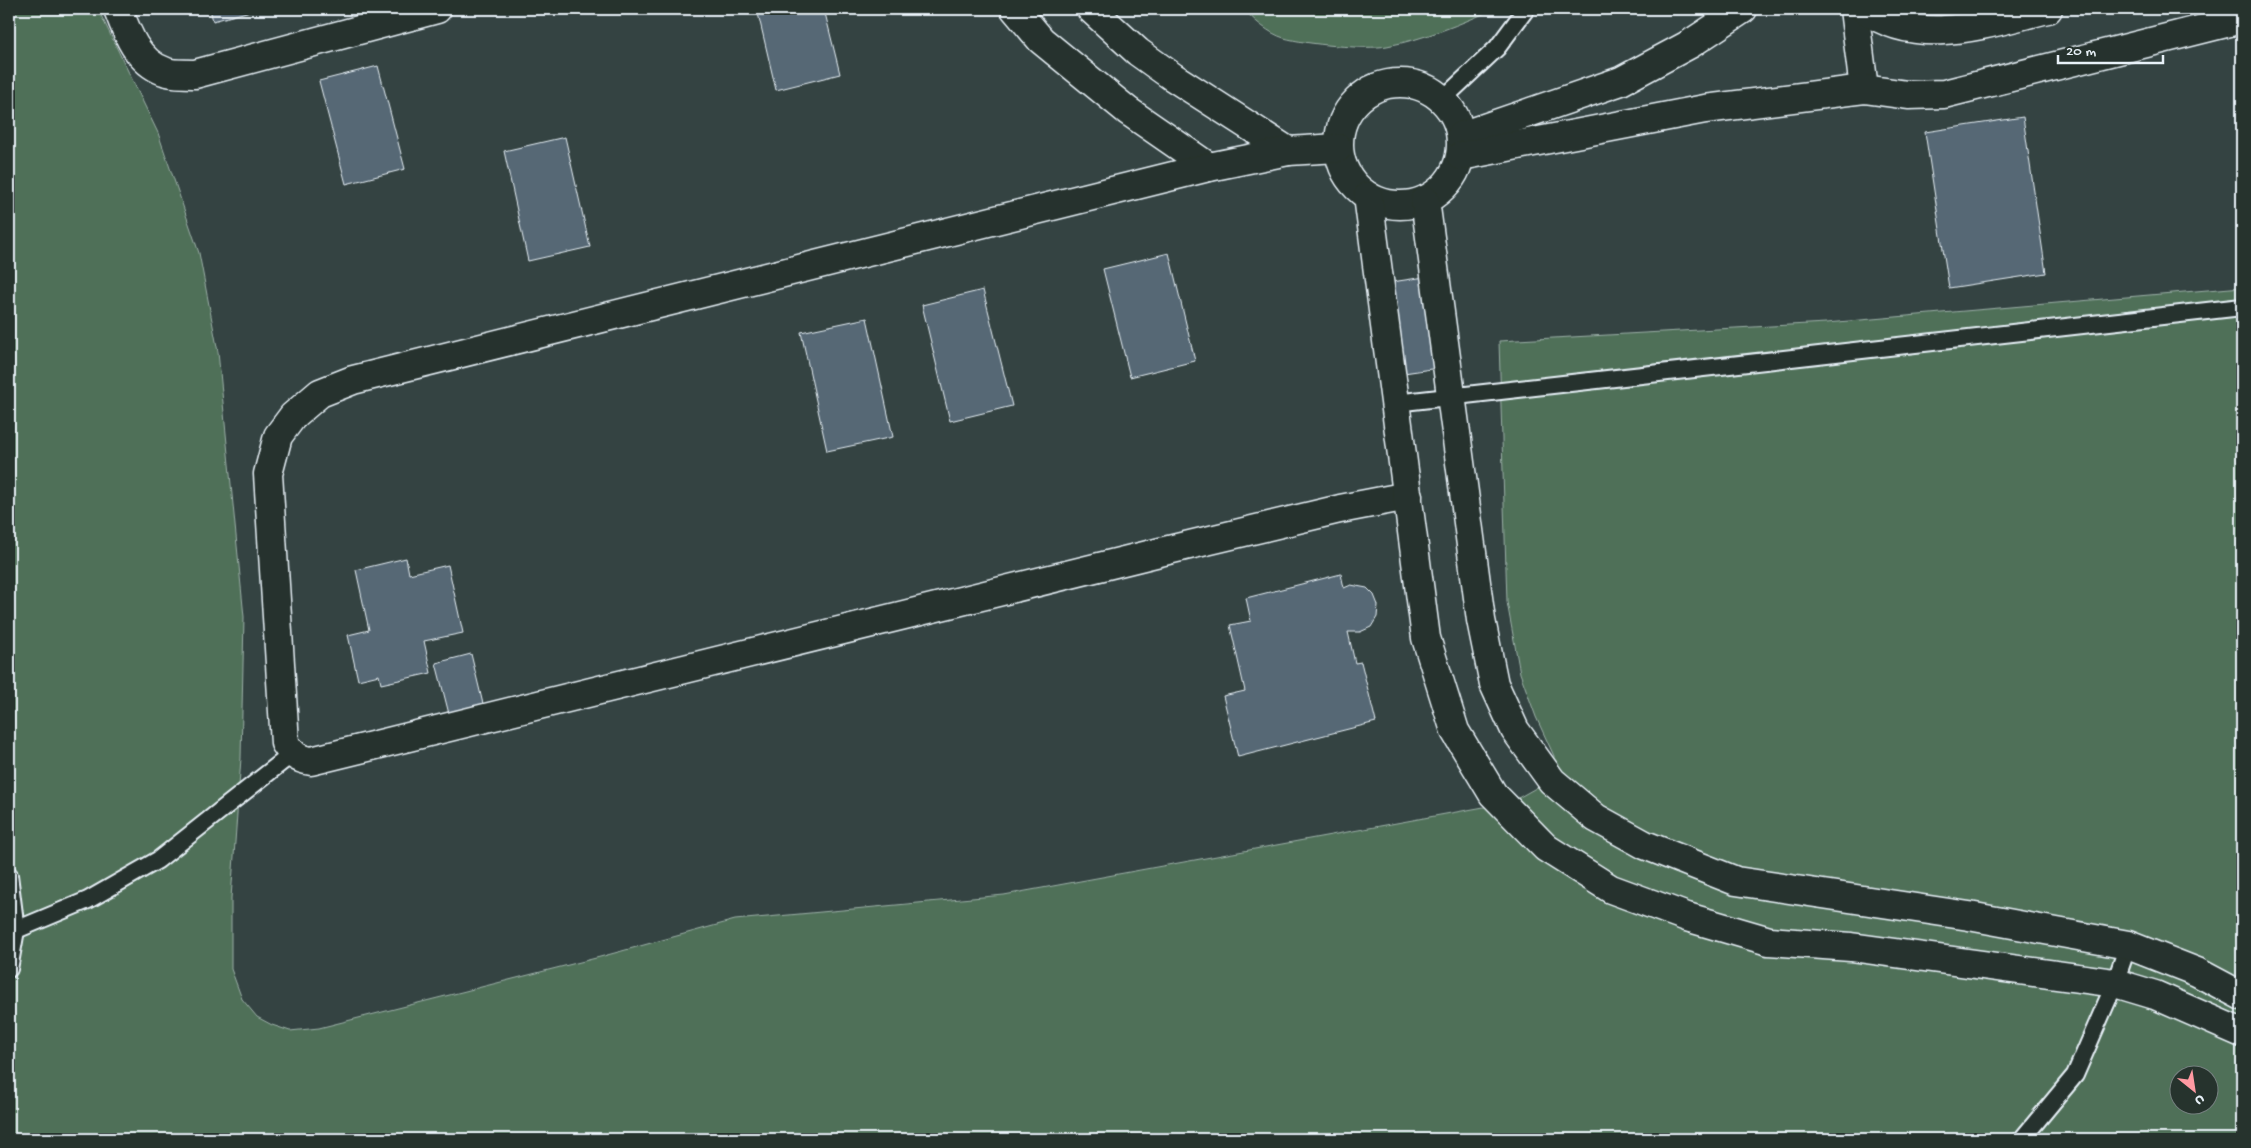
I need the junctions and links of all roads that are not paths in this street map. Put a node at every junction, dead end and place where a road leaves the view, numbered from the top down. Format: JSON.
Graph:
{"nodes":[{"id":1,"x":118,"y":9,"type":"edge"},
{"id":2,"x":437,"y":9,"type":"edge"},
{"id":3,"x":1014,"y":9,"type":"edge"},
{"id":4,"x":1091,"y":9,"type":"edge"},
{"id":5,"x":1526,"y":9,"type":"edge"},
{"id":6,"x":1743,"y":9,"type":"edge"},
{"id":7,"x":1854,"y":9,"type":"edge"},
{"id":8,"x":1864,"y":9,"type":"edge"},
{"id":9,"x":2048,"y":9,"type":"edge"},
{"id":10,"x":2242,"y":19,"type":"edge"},
{"id":11,"x":1864,"y":89,"type":"junction"},
{"id":12,"x":1443,"y":99,"type":"junction"},
{"id":13,"x":1461,"y":146,"type":"junction"},
{"id":14,"x":1338,"y":148,"type":"junction"},
{"id":15,"x":1288,"y":151,"type":"junction"},
{"id":16,"x":1209,"y":167,"type":"junction"},
{"id":17,"x":1368,"y":196,"type":"junction"},
{"id":18,"x":1425,"y":200,"type":"junction"},
{"id":19,"x":2242,"y":307,"type":"edge"},
{"id":20,"x":1452,"y":397,"type":"junction"},
{"id":21,"x":1395,"y":403,"type":"junction"},
{"id":22,"x":1408,"y":496,"type":"junction"},
{"id":23,"x":292,"y":754,"type":"junction"},
{"id":24,"x":9,"y":875,"type":"edge"},
{"id":25,"x":16,"y":930,"type":"junction"},
{"id":26,"x":2128,"y":945,"type":"junction"},
{"id":27,"x":9,"y":970,"type":"edge"},
{"id":28,"x":2115,"y":983,"type":"junction"},
{"id":29,"x":2242,"y":996,"type":"edge"},
{"id":30,"x":2242,"y":1033,"type":"edge"},
{"id":31,"x":2022,"y":1139,"type":"edge"}],
"edges":[{"from":1,"to":2,"type":"street"},
{"from":3,"to":16,"type":"street"},
{"from":4,"to":15,"type":"street"},
{"from":5,"to":12,"type":"lane"},
{"from":6,"to":13,"type":"street"},
{"from":7,"to":11,"type":"street"},
{"from":8,"to":9,"type":"street"},
{"from":10,"to":11,"type":"street"},
{"from":11,"to":13,"type":"street"},
{"from":12,"to":13,"type":"street"},
{"from":12,"to":14,"type":"street"},
{"from":13,"to":18,"type":"street"},
{"from":14,"to":15,"type":"street"},
{"from":14,"to":17,"type":"street"},
{"from":15,"to":16,"type":"street"},
{"from":16,"to":23,"type":"street"},
{"from":17,"to":18,"type":"street"},
{"from":17,"to":21,"type":"street"},
{"from":18,"to":20,"type":"street"},
{"from":19,"to":20,"type":"lane"},
{"from":20,"to":21,"type":"lane"},
{"from":20,"to":26,"type":"street"},
{"from":21,"to":22,"type":"street"},
{"from":22,"to":23,"type":"street"},
{"from":22,"to":28,"type":"street"},
{"from":23,"to":25,"type":"lane"},
{"from":24,"to":25,"type":"lane"},
{"from":25,"to":27,"type":"lane"},
{"from":26,"to":28,"type":"lane"},
{"from":26,"to":29,"type":"street"},
{"from":28,"to":30,"type":"street"},
{"from":28,"to":31,"type":"lane"}]}
